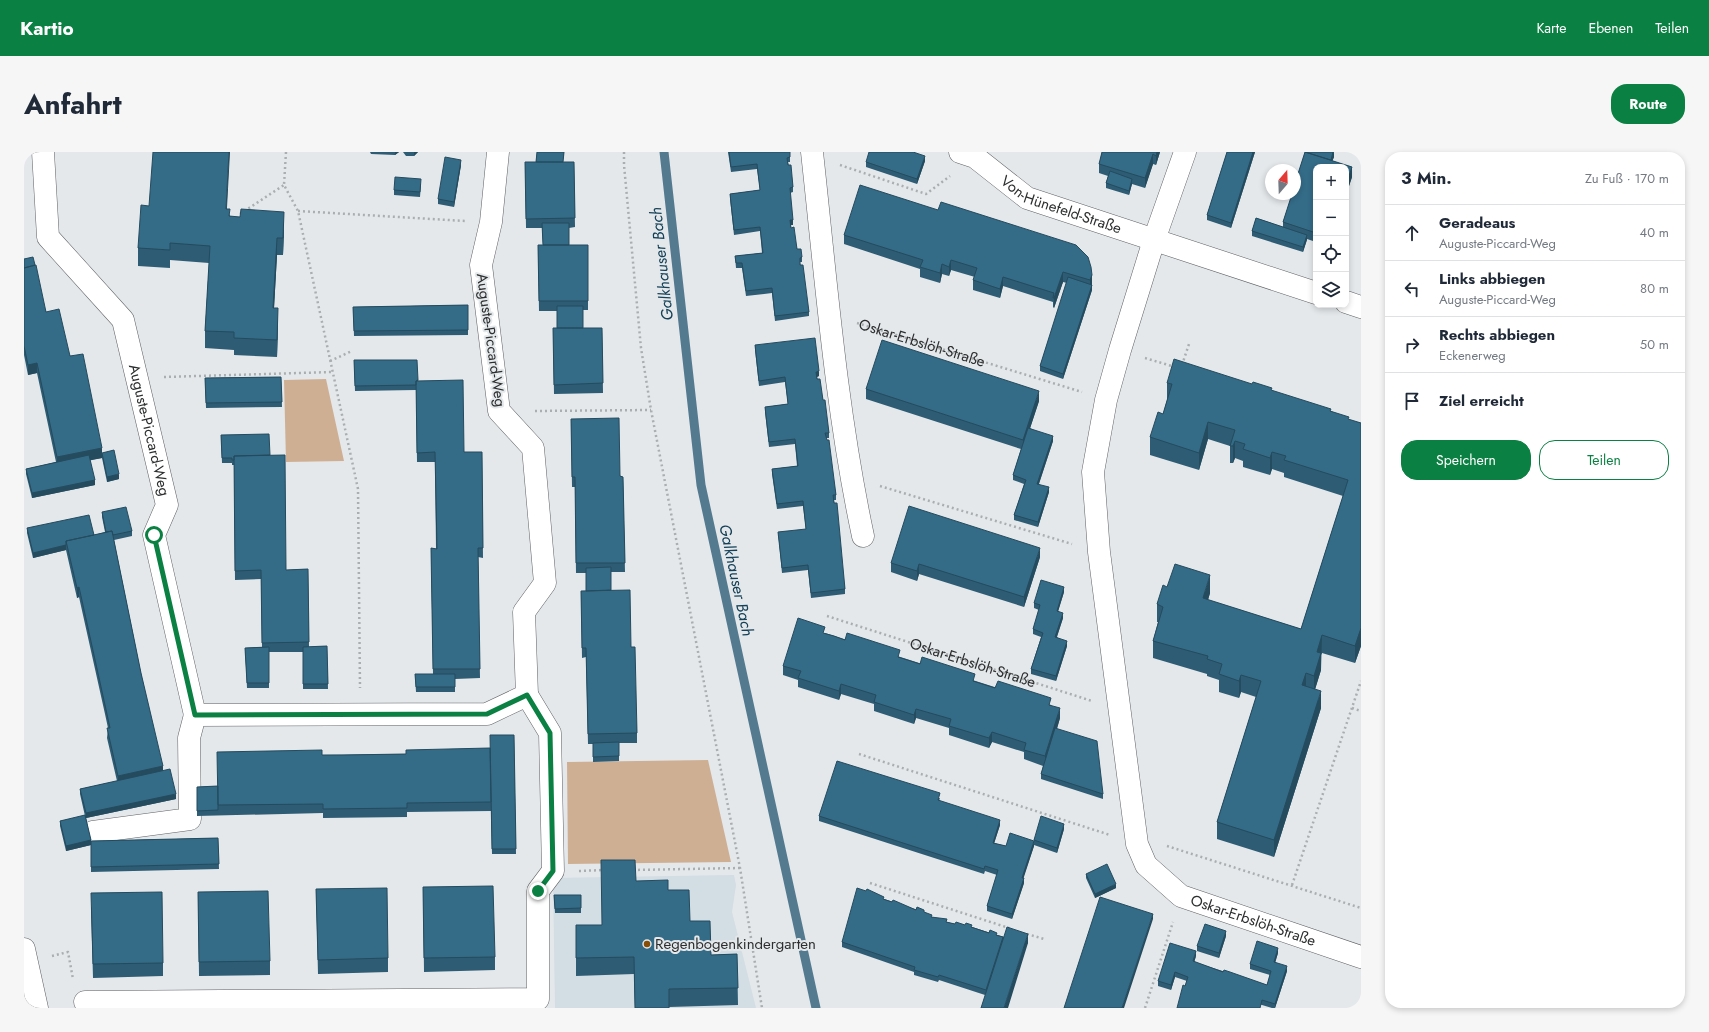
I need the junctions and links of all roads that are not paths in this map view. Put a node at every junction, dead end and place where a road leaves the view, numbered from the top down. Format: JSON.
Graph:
{"nodes":[{"id":1,"x":43,"y":152,"type":"edge"},
{"id":2,"x":498,"y":152,"type":"edge"},
{"id":3,"x":1185,"y":152,"type":"edge"},
{"id":4,"x":813,"y":154,"type":"edge"},
{"id":5,"x":973,"y":154,"type":"edge"},
{"id":6,"x":1154,"y":240,"type":"junction"},
{"id":7,"x":1313,"y":292,"type":"edge"},
{"id":8,"x":1349,"y":303,"type":"edge"},
{"id":9,"x":1361,"y":307,"type":"edge"},
{"id":10,"x":863,"y":536,"type":"dead end"},
{"id":11,"x":527,"y":695,"type":"junction"},
{"id":12,"x":195,"y":715,"type":"junction"},
{"id":13,"x":93,"y":832,"type":"dead end"},
{"id":14,"x":25,"y":956,"type":"edge"},
{"id":15,"x":1361,"y":957,"type":"edge"},
{"id":16,"x":85,"y":1002,"type":"road end"},
{"id":17,"x":37,"y":1008,"type":"edge"}],
"edges":[{"from":1,"to":12,"type":"street","name":"Auguste-Piccard-Weg"},
{"from":2,"to":11,"type":"street","name":"Auguste-Piccard-Weg"},
{"from":3,"to":6,"type":"street"},
{"from":4,"to":10,"type":"street"},
{"from":5,"to":6,"type":"street","name":"Von-Hünefeld-Straße"},
{"from":6,"to":7,"type":"street","name":"Von-Hünefeld-Straße"},
{"from":6,"to":15,"type":"street","name":"Oskar-Erbslöh-Straße"},
{"from":8,"to":9,"type":"street"},
{"from":11,"to":12,"type":"street"},
{"from":11,"to":16,"type":"street"},
{"from":12,"to":13,"type":"street"},
{"from":14,"to":17,"type":"street"}]}
